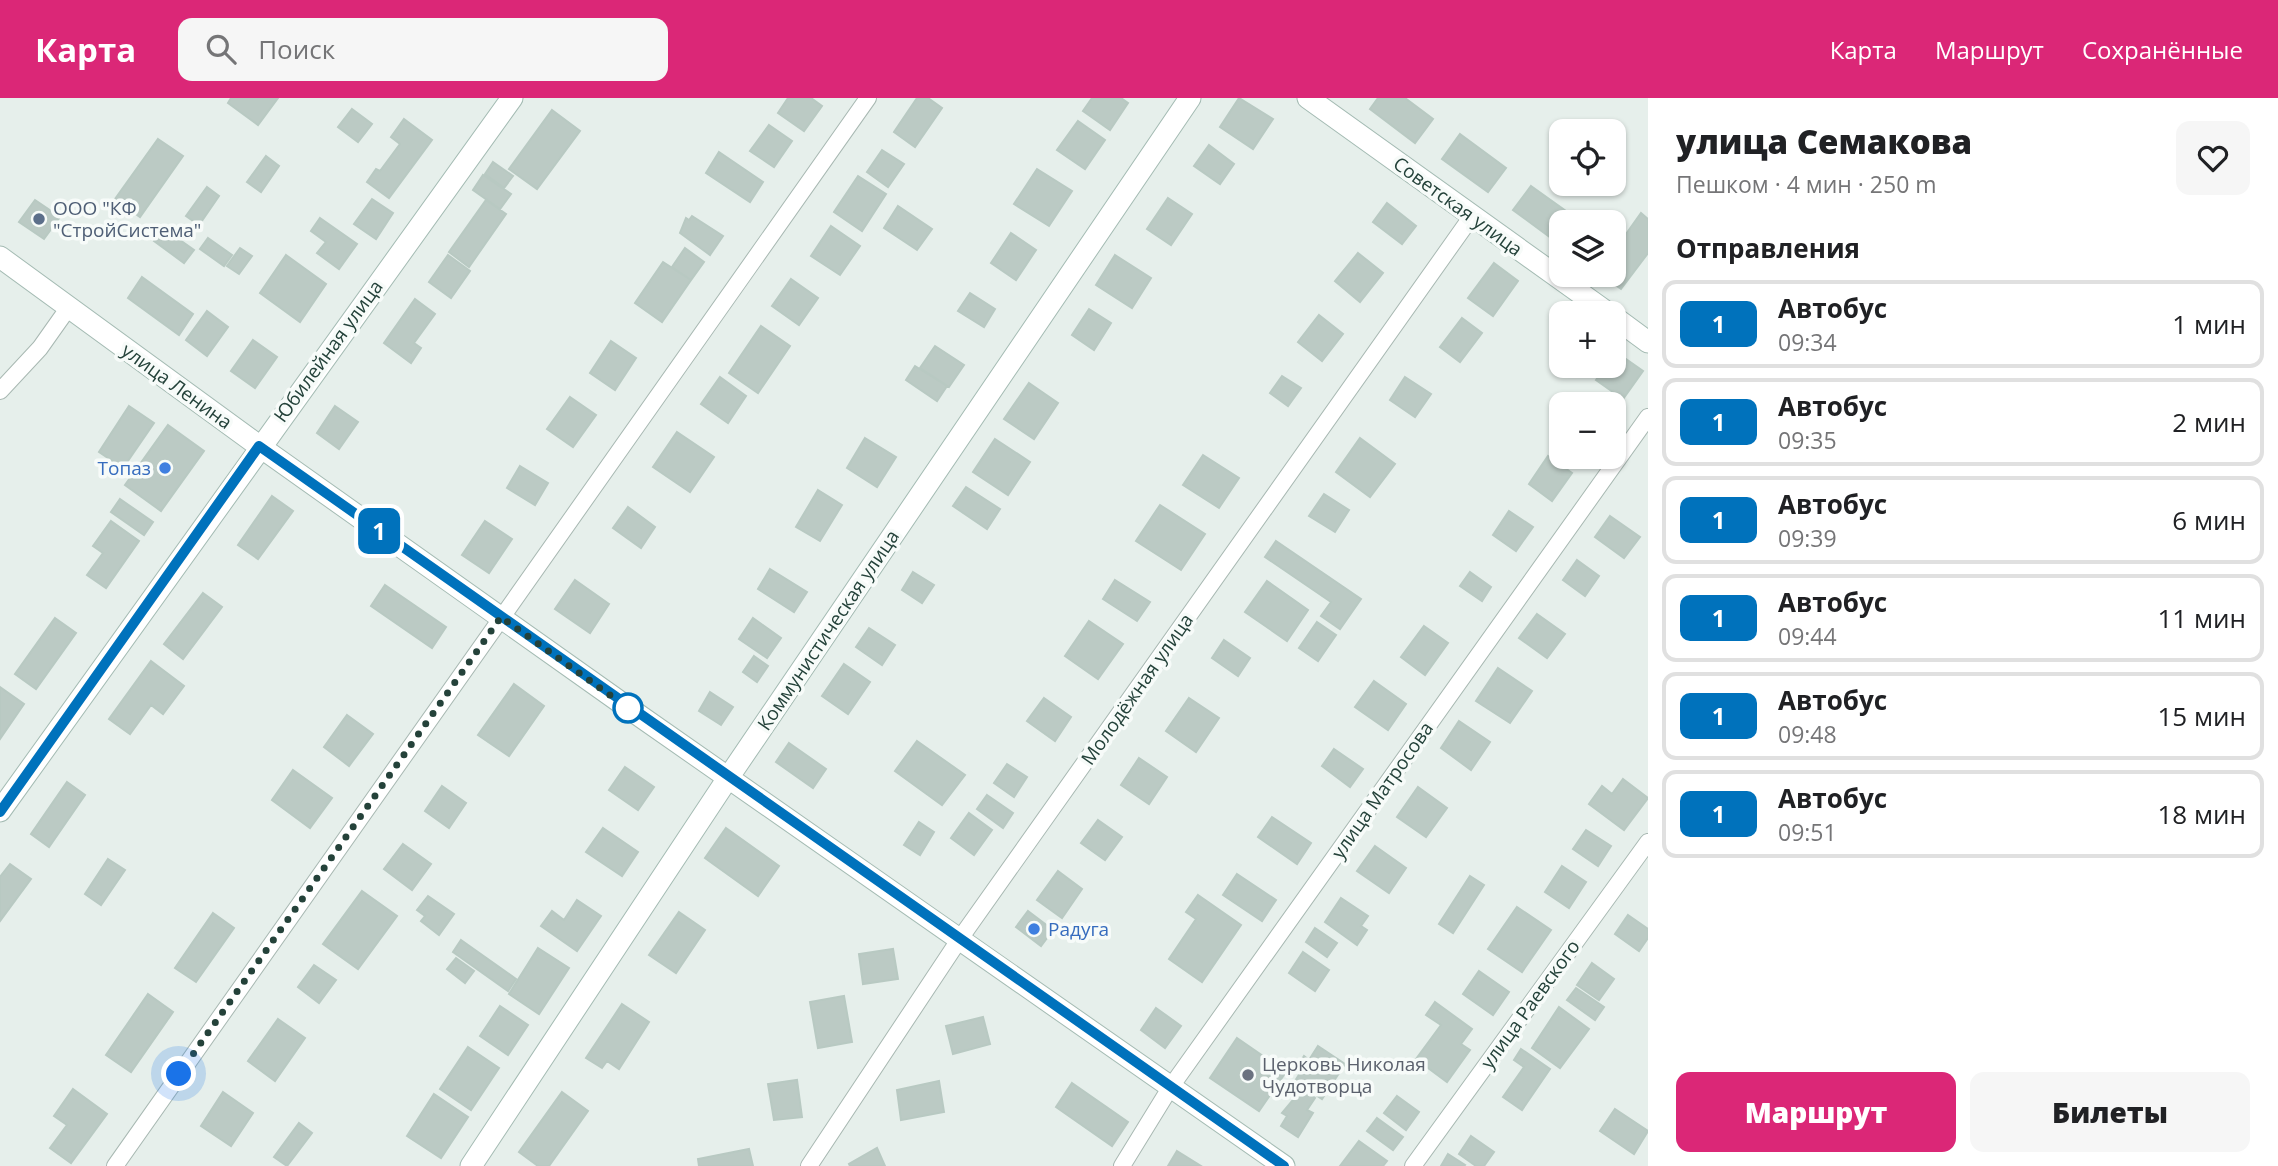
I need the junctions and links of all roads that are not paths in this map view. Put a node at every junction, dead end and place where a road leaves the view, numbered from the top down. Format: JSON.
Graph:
{"nodes":[{"id":1,"x":512,"y":98,"type":"edge"},
{"id":2,"x":868,"y":98,"type":"edge"},
{"id":3,"x":1190,"y":98,"type":"edge"},
{"id":4,"x":1308,"y":98,"type":"edge"},
{"id":5,"x":1472,"y":216,"type":"junction"},
{"id":6,"x":0,"y":257,"type":"edge"},
{"id":7,"x":1591,"y":301,"type":"edge"},
{"id":8,"x":69,"y":307,"type":"junction"},
{"id":9,"x":1626,"y":326,"type":"edge"},
{"id":10,"x":1648,"y":342,"type":"edge"},
{"id":11,"x":0,"y":391,"type":"edge"},
{"id":12,"x":1648,"y":417,"type":"edge"},
{"id":13,"x":259,"y":446,"type":"junction"},
{"id":14,"x":501,"y":617,"type":"junction"},
{"id":15,"x":728,"y":778,"type":"junction"},
{"id":16,"x":0,"y":811,"type":"edge"},
{"id":17,"x":1648,"y":842,"type":"edge"},
{"id":18,"x":959,"y":940,"type":"junction"},
{"id":19,"x":1170,"y":1088,"type":"junction"},
{"id":20,"x":115,"y":1166,"type":"edge"},
{"id":21,"x":471,"y":1166,"type":"edge"},
{"id":22,"x":809,"y":1166,"type":"edge"},
{"id":23,"x":1122,"y":1166,"type":"edge"},
{"id":24,"x":1284,"y":1166,"type":"edge"},
{"id":25,"x":1413,"y":1166,"type":"edge"}],
"edges":[{"from":1,"to":13,"type":"street","name":"Юбилейная улица"},
{"from":2,"to":14,"type":"street"},
{"from":3,"to":15,"type":"street","name":"Коммунистическая улица"},
{"from":4,"to":5,"type":"street","name":"Советская улица"},
{"from":5,"to":7,"type":"street","name":"Советская улица"},
{"from":5,"to":18,"type":"street","name":"Молодёжная улица"},
{"from":6,"to":8,"type":"street","name":"улица Ленина"},
{"from":8,"to":11,"type":"street"},
{"from":8,"to":13,"type":"street","name":"улица Ленина"},
{"from":9,"to":10,"type":"street"},
{"from":12,"to":19,"type":"street","name":"улица Матросова"},
{"from":13,"to":14,"type":"street","name":"улица Ленина"},
{"from":13,"to":16,"type":"street","name":"Юбилейная улица"},
{"from":14,"to":15,"type":"street","name":"улица Ленина"},
{"from":14,"to":20,"type":"street"},
{"from":15,"to":18,"type":"street","name":"улица Ленина"},
{"from":15,"to":21,"type":"street","name":"Коммунистическая улица"},
{"from":17,"to":25,"type":"street","name":"улица Раевского"},
{"from":18,"to":19,"type":"street","name":"улица Ленина"},
{"from":18,"to":22,"type":"street","name":"Молодёжная улица"},
{"from":19,"to":23,"type":"street","name":"улица Матросова"},
{"from":19,"to":24,"type":"street","name":"улица Ленина"}]}
